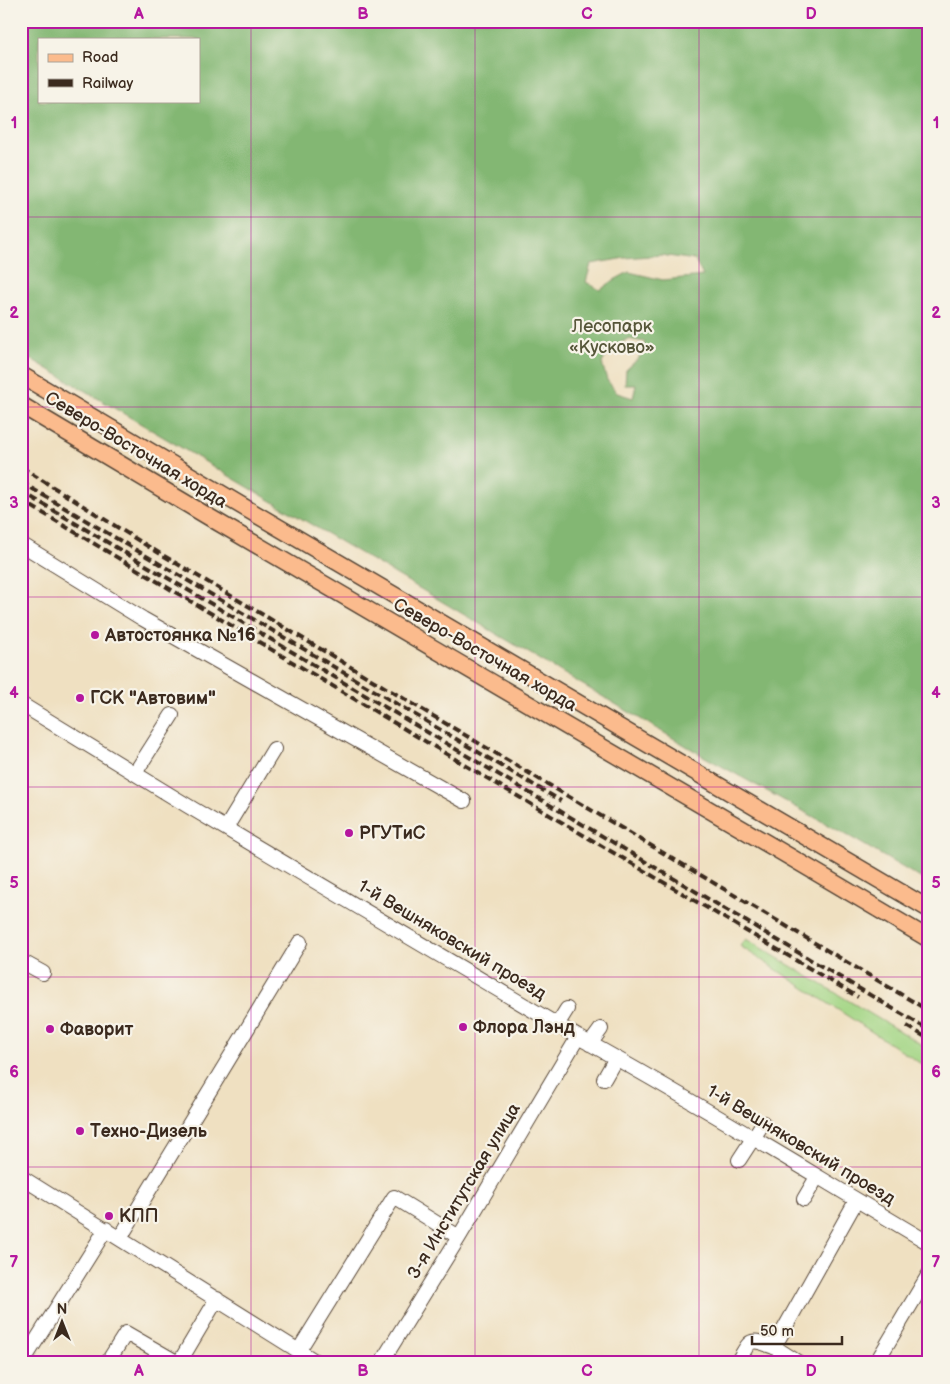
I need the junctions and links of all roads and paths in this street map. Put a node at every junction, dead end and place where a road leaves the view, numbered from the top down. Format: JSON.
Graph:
{"nodes":[{"id":1,"x":21,"y":375,"type":"edge"},
{"id":2,"x":21,"y":405,"type":"edge"},
{"id":3,"x":21,"y":544,"type":"edge"},
{"id":4,"x":21,"y":704,"type":"edge"},
{"id":5,"x":172,"y":714,"type":"dead end"},
{"id":6,"x":274,"y":749,"type":"dead end"},
{"id":7,"x":135,"y":773,"type":"junction"},
{"id":8,"x":464,"y":801,"type":"dead end"},
{"id":9,"x":226,"y":828,"type":"junction"},
{"id":10,"x":929,"y":909,"type":"edge"},
{"id":11,"x":929,"y":939,"type":"edge"},
{"id":12,"x":300,"y":942,"type":"dead end"},
{"id":13,"x":21,"y":961,"type":"edge"},
{"id":14,"x":43,"y":974,"type":"dead end"},
{"id":15,"x":567,"y":1009,"type":"dead end"},
{"id":16,"x":557,"y":1025,"type":"junction"},
{"id":17,"x":601,"y":1029,"type":"dead end"},
{"id":18,"x":584,"y":1041,"type":"junction"},
{"id":19,"x":616,"y":1058,"type":"junction"},
{"id":20,"x":604,"y":1079,"type":"dead end"},
{"id":21,"x":763,"y":1123,"type":"dead end"},
{"id":22,"x":754,"y":1138,"type":"junction"},
{"id":23,"x":739,"y":1160,"type":"dead end"},
{"id":24,"x":21,"y":1177,"type":"edge"},
{"id":25,"x":817,"y":1177,"type":"junction"},
{"id":26,"x":804,"y":1199,"type":"dead end"},
{"id":27,"x":856,"y":1201,"type":"junction"},
{"id":28,"x":106,"y":1229,"type":"junction"},
{"id":29,"x":459,"y":1237,"type":"junction"},
{"id":30,"x":120,"y":1238,"type":"junction"},
{"id":31,"x":929,"y":1243,"type":"edge"},
{"id":32,"x":929,"y":1274,"type":"edge"},
{"id":33,"x":216,"y":1299,"type":"junction"},
{"id":34,"x":774,"y":1347,"type":"junction"},
{"id":35,"x":299,"y":1350,"type":"junction"},
{"id":36,"x":22,"y":1363,"type":"edge"},
{"id":37,"x":107,"y":1363,"type":"edge"},
{"id":38,"x":178,"y":1363,"type":"edge"},
{"id":39,"x":318,"y":1363,"type":"edge"},
{"id":40,"x":381,"y":1363,"type":"edge"},
{"id":41,"x":737,"y":1363,"type":"edge"},
{"id":42,"x":799,"y":1363,"type":"edge"},
{"id":43,"x":876,"y":1363,"type":"edge"}],
"edges":[{"from":1,"to":10,"type":"main road","name":"Северо-Восточная хорда"},
{"from":2,"to":11,"type":"main road","name":"Северо-Восточная хорда"},
{"from":3,"to":8,"type":"street"},
{"from":4,"to":7,"type":"street","name":"1-й Вешняковский проезд"},
{"from":5,"to":7,"type":"street"},
{"from":6,"to":9,"type":"street"},
{"from":7,"to":9,"type":"street","name":"1-й Вешняковский проезд"},
{"from":9,"to":16,"type":"street","name":"1-й Вешняковский проезд"},
{"from":12,"to":30,"type":"street"},
{"from":13,"to":14,"type":"street"},
{"from":15,"to":16,"type":"street"},
{"from":16,"to":18,"type":"street","name":"1-й Вешняковский проезд"},
{"from":17,"to":18,"type":"street","name":"3-я Институтская улица"},
{"from":18,"to":19,"type":"street","name":"1-й Вешняковский проезд"},
{"from":18,"to":29,"type":"street","name":"3-я Институтская улица"},
{"from":19,"to":20,"type":"street"},
{"from":19,"to":22,"type":"street","name":"1-й Вешняковский проезд"},
{"from":21,"to":22,"type":"street"},
{"from":22,"to":23,"type":"street"},
{"from":22,"to":25,"type":"street","name":"1-й Вешняковский проезд"},
{"from":24,"to":28,"type":"street"},
{"from":25,"to":26,"type":"street"},
{"from":25,"to":27,"type":"street","name":"1-й Вешняковский проезд"},
{"from":27,"to":31,"type":"street","name":"1-й Вешняковский проезд"},
{"from":27,"to":34,"type":"street"},
{"from":28,"to":30,"type":"street"},
{"from":28,"to":36,"type":"street"},
{"from":29,"to":35,"type":"street"},
{"from":29,"to":40,"type":"street","name":"3-я Институтская улица"},
{"from":30,"to":33,"type":"street"},
{"from":32,"to":43,"type":"street"},
{"from":33,"to":35,"type":"street"},
{"from":33,"to":38,"type":"street"},
{"from":34,"to":41,"type":"street"},
{"from":34,"to":42,"type":"street"},
{"from":35,"to":39,"type":"street"},
{"from":37,"to":38,"type":"street"}]}
